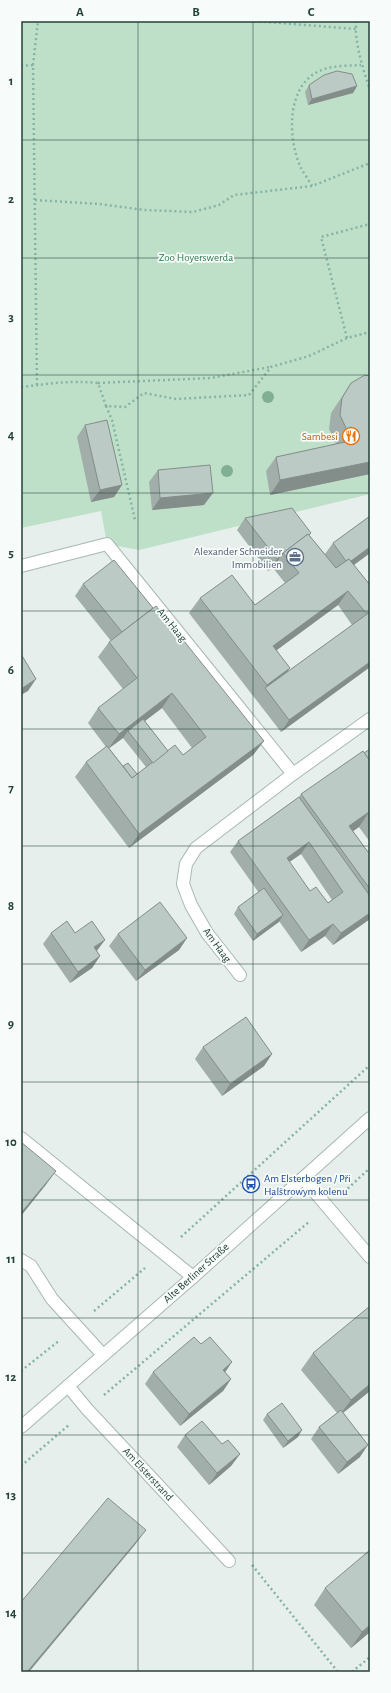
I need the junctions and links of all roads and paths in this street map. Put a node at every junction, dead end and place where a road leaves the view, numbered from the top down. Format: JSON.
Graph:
{"nodes":[{"id":1,"x":38,"y":21,"type":"edge"},
{"id":2,"x":254,"y":21,"type":"edge"},
{"id":3,"x":356,"y":21,"type":"edge"},
{"id":4,"x":356,"y":29,"type":"junction"},
{"id":5,"x":33,"y":65,"type":"junction"},
{"id":6,"x":362,"y":65,"type":"junction"},
{"id":7,"x":21,"y":66,"type":"edge"},
{"id":8,"x":370,"y":90,"type":"edge"},
{"id":9,"x":370,"y":163,"type":"edge"},
{"id":10,"x":312,"y":186,"type":"junction"},
{"id":11,"x":35,"y":200,"type":"junction"},
{"id":12,"x":370,"y":224,"type":"edge"},
{"id":13,"x":370,"y":332,"type":"edge"},
{"id":14,"x":347,"y":338,"type":"junction"},
{"id":15,"x":271,"y":367,"type":"junction"},
{"id":16,"x":98,"y":383,"type":"junction"},
{"id":17,"x":37,"y":386,"type":"junction"},
{"id":18,"x":21,"y":387,"type":"edge"},
{"id":19,"x":106,"y":406,"type":"junction"},
{"id":20,"x":135,"y":520,"type":"dead end"},
{"id":21,"x":21,"y":566,"type":"edge"},
{"id":22,"x":370,"y":719,"type":"edge"},
{"id":23,"x":293,"y":774,"type":"junction"},
{"id":24,"x":240,"y":976,"type":"dead end"},
{"id":25,"x":370,"y":1065,"type":"edge"},
{"id":26,"x":370,"y":1118,"type":"edge"},
{"id":27,"x":21,"y":1138,"type":"edge"},
{"id":28,"x":370,"y":1168,"type":"edge"},
{"id":29,"x":303,"y":1178,"type":"junction"},
{"id":30,"x":328,"y":1206,"type":"junction"},
{"id":31,"x":163,"y":1253,"type":"junction"},
{"id":32,"x":370,"y":1257,"type":"edge"},
{"id":33,"x":21,"y":1260,"type":"edge"},
{"id":34,"x":193,"y":1277,"type":"junction"},
{"id":35,"x":78,"y":1326,"type":"junction"},
{"id":36,"x":103,"y":1355,"type":"junction"},
{"id":37,"x":21,"y":1371,"type":"edge"},
{"id":38,"x":68,"y":1386,"type":"junction"},
{"id":39,"x":87,"y":1409,"type":"junction"},
{"id":40,"x":21,"y":1427,"type":"edge"},
{"id":41,"x":21,"y":1466,"type":"edge"},
{"id":42,"x":229,"y":1561,"type":"joint"},
{"id":43,"x":370,"y":1657,"type":"edge"},
{"id":44,"x":338,"y":1672,"type":"edge"},
{"id":45,"x":352,"y":1672,"type":"edge"}],
"edges":[{"from":1,"to":5,"type":"path"},
{"from":2,"to":4,"type":"path"},
{"from":3,"to":4,"type":"path"},
{"from":4,"to":6,"type":"path"},
{"from":5,"to":7,"type":"path"},
{"from":5,"to":11,"type":"path"},
{"from":6,"to":8,"type":"path"},
{"from":6,"to":10,"type":"path"},
{"from":9,"to":10,"type":"path"},
{"from":10,"to":11,"type":"path"},
{"from":11,"to":17,"type":"path"},
{"from":12,"to":14,"type":"path"},
{"from":13,"to":14,"type":"path"},
{"from":14,"to":15,"type":"path"},
{"from":15,"to":16,"type":"path"},
{"from":15,"to":19,"type":"path"},
{"from":16,"to":17,"type":"path"},
{"from":16,"to":19,"type":"path"},
{"from":17,"to":18,"type":"path"},
{"from":19,"to":20,"type":"path"},
{"from":21,"to":23,"type":"street","name":"Am Haag"},
{"from":22,"to":23,"type":"street","name":"Am Haag"},
{"from":23,"to":24,"type":"street","name":"Am Haag"},
{"from":25,"to":31,"type":"path"},
{"from":26,"to":29,"type":"street","name":"Alte Berliner Straße"},
{"from":27,"to":31,"type":"street"},
{"from":28,"to":30,"type":"path"},
{"from":29,"to":30,"type":"street"},
{"from":29,"to":34,"type":"street","name":"Alte Berliner Straße"},
{"from":30,"to":32,"type":"street"},
{"from":30,"to":39,"type":"path"},
{"from":31,"to":34,"type":"street"},
{"from":31,"to":35,"type":"path"},
{"from":33,"to":35,"type":"street"},
{"from":34,"to":36,"type":"street","name":"Alte Berliner Straße"},
{"from":35,"to":36,"type":"street"},
{"from":35,"to":37,"type":"path"},
{"from":36,"to":38,"type":"street","name":"Alte Berliner Straße"},
{"from":38,"to":39,"type":"street","name":"Am Elsterstrand"},
{"from":38,"to":40,"type":"street","name":"Alte Berliner Straße"},
{"from":39,"to":41,"type":"path"},
{"from":39,"to":42,"type":"street","name":"Am Elsterstrand"},
{"from":42,"to":44,"type":"path"},
{"from":43,"to":45,"type":"path"}]}
